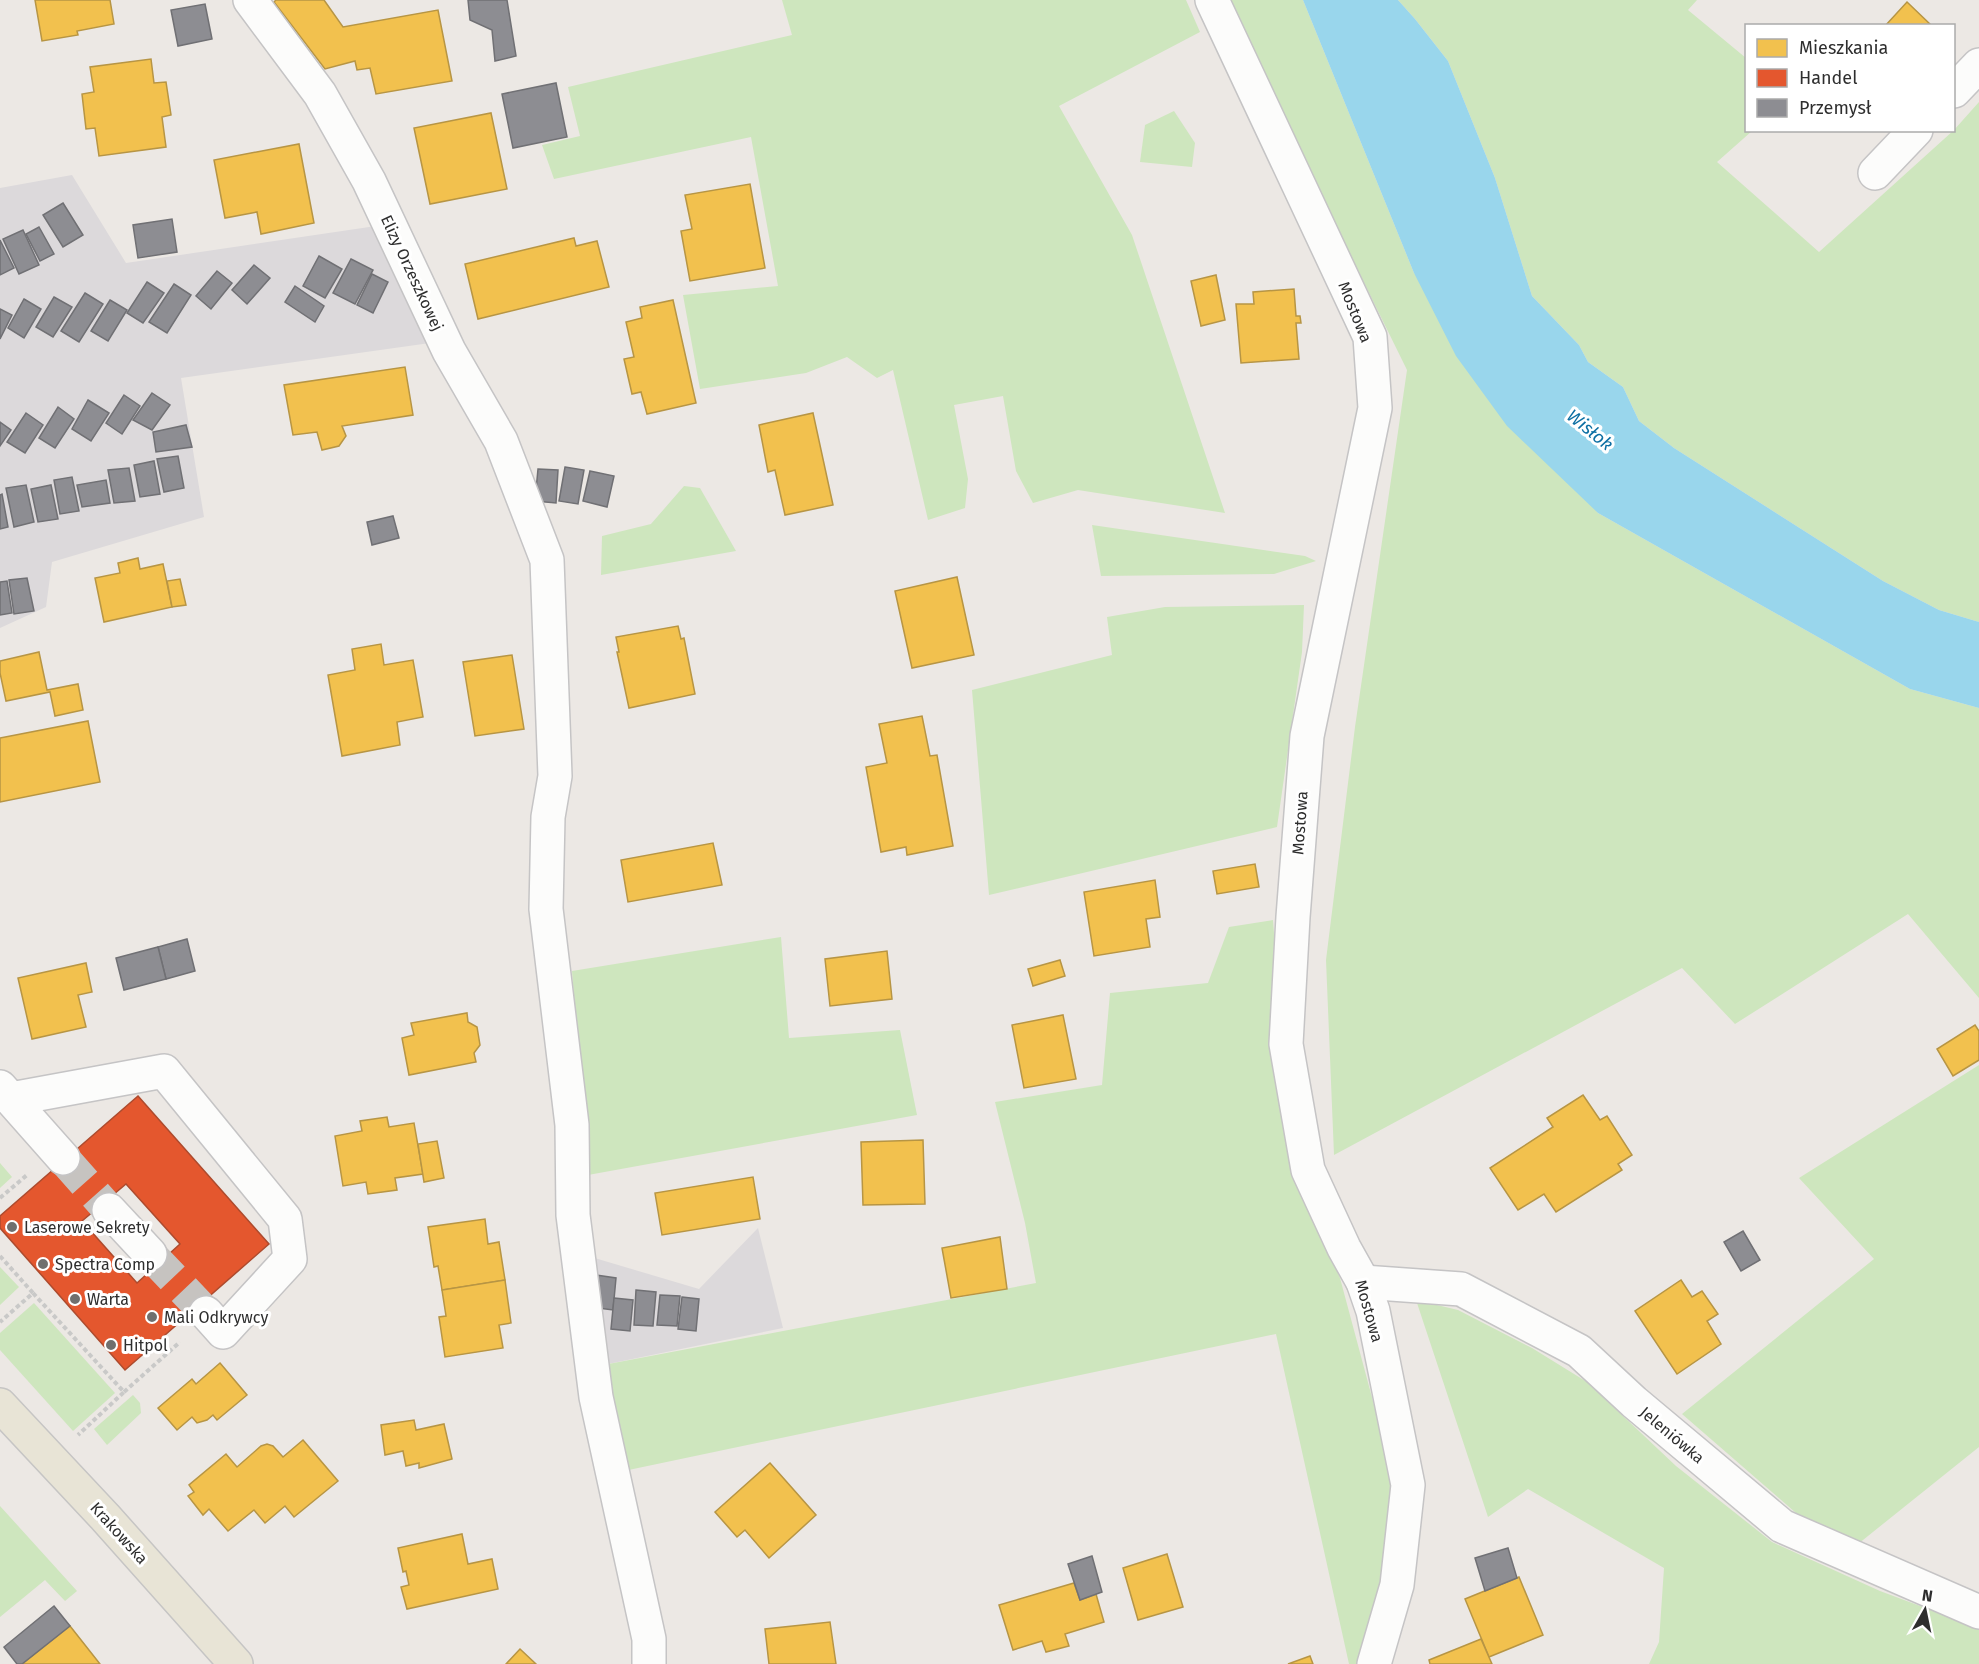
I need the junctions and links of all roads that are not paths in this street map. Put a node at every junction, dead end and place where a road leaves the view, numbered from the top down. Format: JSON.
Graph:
{"nodes":[{"id":1,"x":250,"y":0,"type":"edge"},
{"id":2,"x":1212,"y":0,"type":"edge"},
{"id":3,"x":1979,"y":65,"type":"edge"},
{"id":4,"x":1955,"y":90,"type":"edge"},
{"id":5,"x":1914,"y":132,"type":"edge"},
{"id":6,"x":1875,"y":173,"type":"dead end"},
{"id":7,"x":6,"y":1093,"type":"edge"},
{"id":8,"x":63,"y":1158,"type":"tunnel mouth"},
{"id":9,"x":109,"y":1210,"type":"tunnel mouth"},
{"id":10,"x":150,"y":1254,"type":"tunnel mouth"},
{"id":11,"x":1363,"y":1282,"type":"junction"},
{"id":12,"x":206,"y":1313,"type":"tunnel mouth"},
{"id":13,"x":0,"y":1405,"type":"edge"},
{"id":14,"x":1979,"y":1612,"type":"edge"},
{"id":15,"x":236,"y":1664,"type":"edge"},
{"id":16,"x":649,"y":1664,"type":"edge"},
{"id":17,"x":1374,"y":1664,"type":"edge"}],
"edges":[{"from":1,"to":16,"type":"street","name":"Elizy Orzeszkowej"},
{"from":2,"to":11,"type":"street","name":"Mostowa"},
{"from":3,"to":4,"type":"street"},
{"from":5,"to":6,"type":"street"},
{"from":7,"to":8,"type":"street"},
{"from":7,"to":12,"type":"street"},
{"from":9,"to":10,"type":"street"},
{"from":11,"to":14,"type":"street","name":"Jeleniówka"},
{"from":11,"to":17,"type":"street","name":"Mostowa"},
{"from":13,"to":15,"type":"main road","name":"Krakowska"}]}
